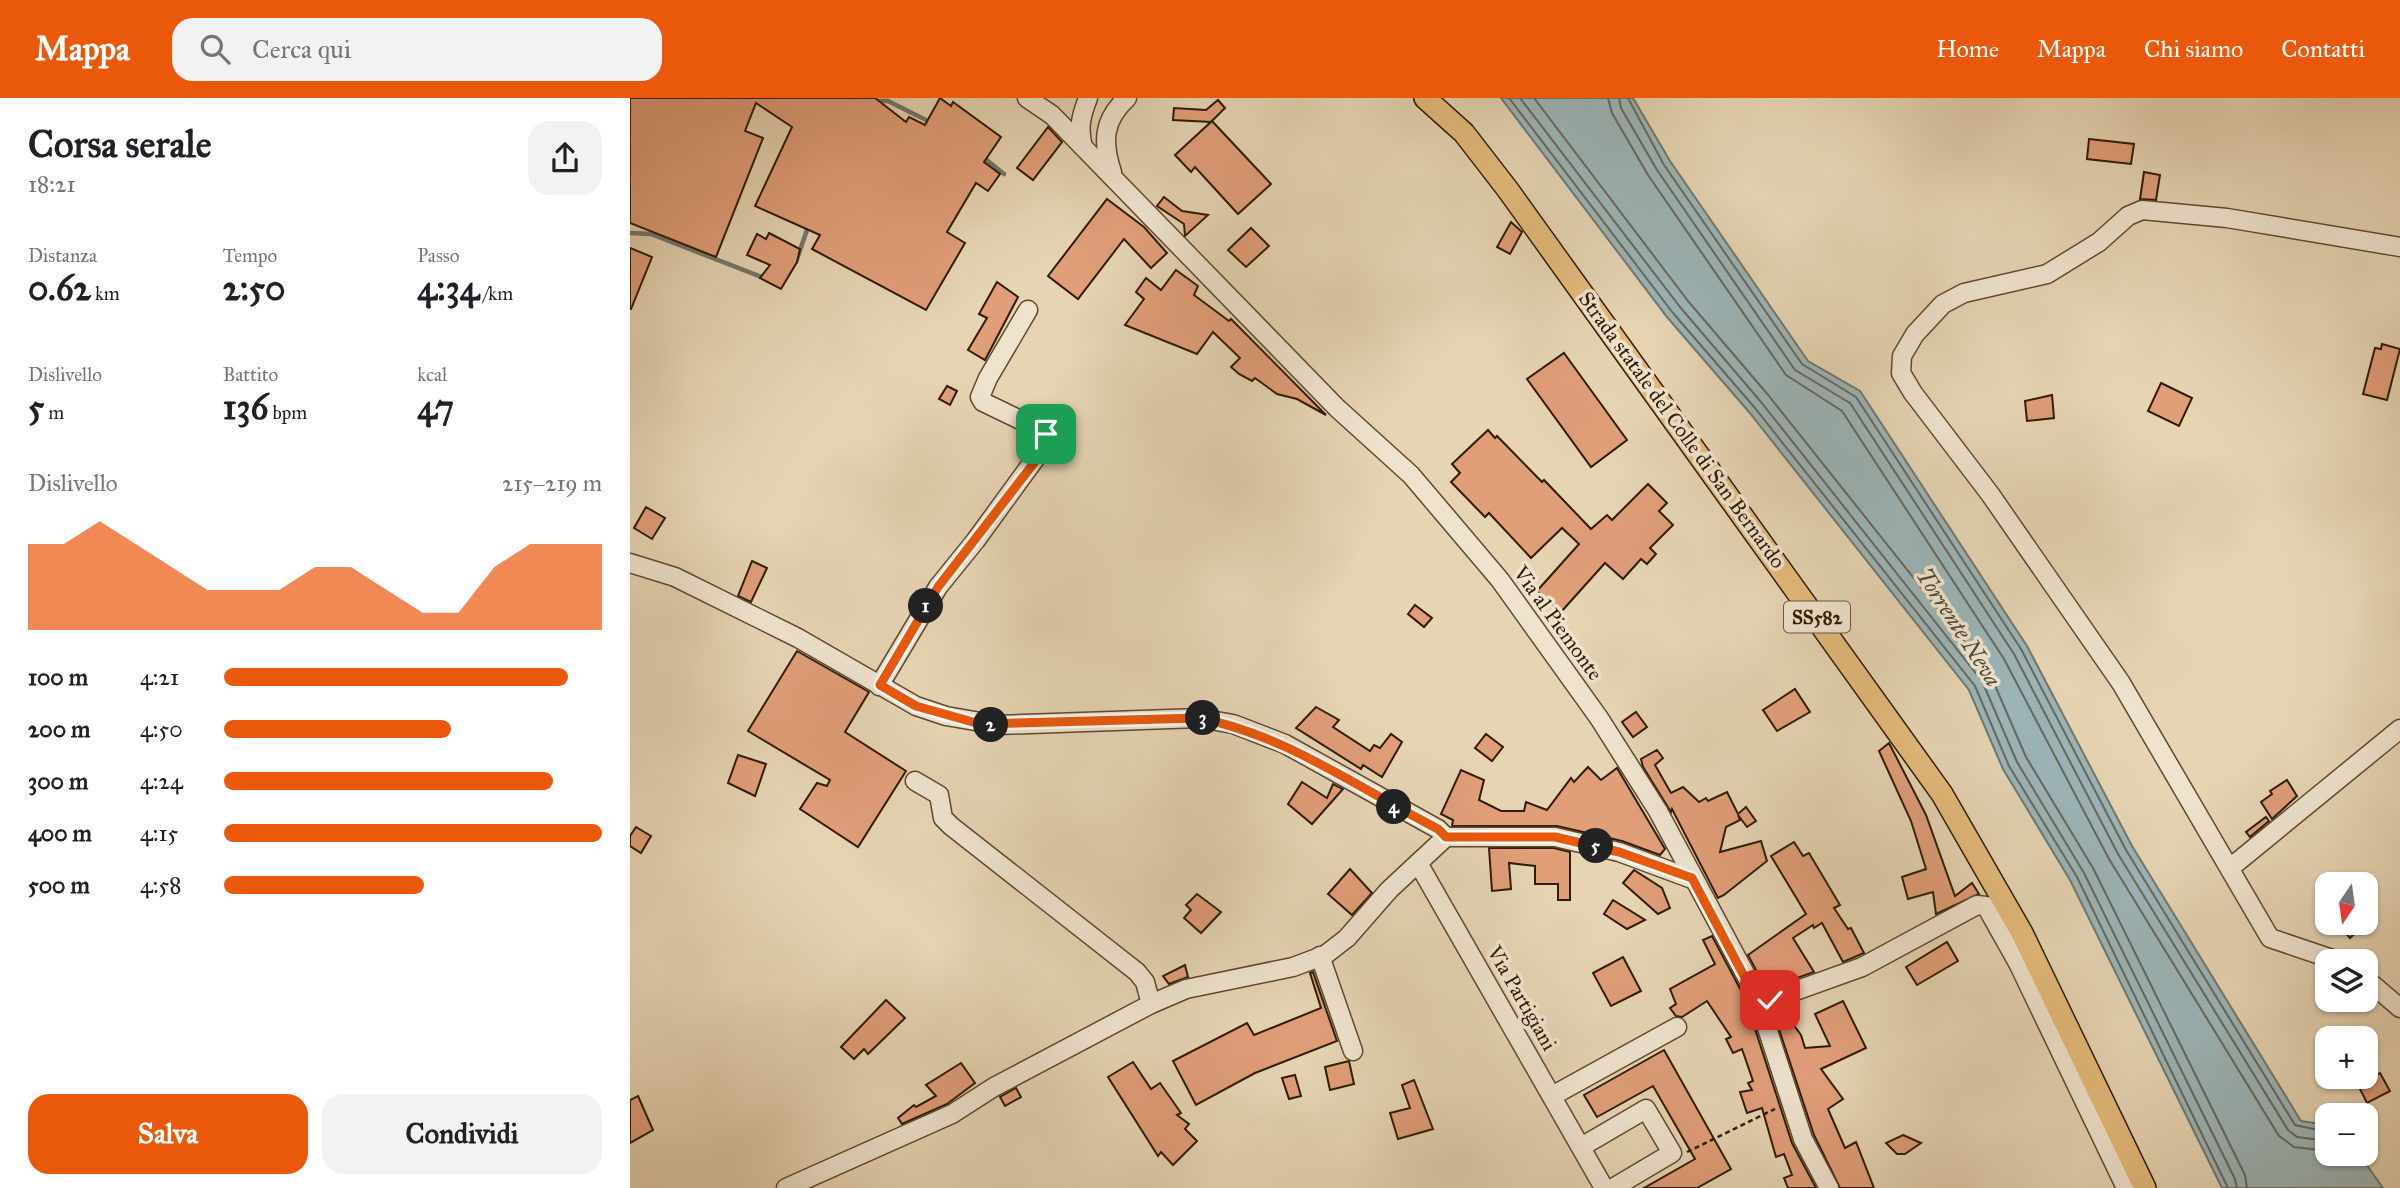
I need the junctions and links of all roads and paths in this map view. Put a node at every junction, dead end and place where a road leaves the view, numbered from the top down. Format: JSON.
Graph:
{"nodes":[{"id":1,"x":1027,"y":98,"type":"edge"},
{"id":2,"x":1088,"y":98,"type":"edge"},
{"id":3,"x":1127,"y":98,"type":"edge"},
{"id":4,"x":1425,"y":98,"type":"edge"},
{"id":5,"x":1083,"y":147,"type":"junction"},
{"id":6,"x":1115,"y":178,"type":"junction"},
{"id":7,"x":2400,"y":247,"type":"edge"},
{"id":8,"x":1028,"y":310,"type":"dead end"},
{"id":9,"x":630,"y":563,"type":"edge"},
{"id":10,"x":880,"y":685,"type":"junction"},
{"id":11,"x":2400,"y":729,"type":"edge"},
{"id":12,"x":915,"y":781,"type":"dead end"},
{"id":13,"x":1446,"y":837,"type":"junction"},
{"id":14,"x":1418,"y":863,"type":"junction"},
{"id":15,"x":2230,"y":868,"type":"junction"},
{"id":16,"x":1692,"y":878,"type":"junction"},
{"id":17,"x":2315,"y":953,"type":"edge"},
{"id":18,"x":1320,"y":956,"type":"junction"},
{"id":19,"x":2378,"y":989,"type":"edge"},
{"id":20,"x":1151,"y":1004,"type":"junction"},
{"id":21,"x":1759,"y":1004,"type":"junction"},
{"id":22,"x":2400,"y":1008,"type":"edge"},
{"id":23,"x":1677,"y":1027,"type":"dead end"},
{"id":24,"x":1353,"y":1051,"type":"dead end"},
{"id":25,"x":1552,"y":1096,"type":"junction"},
{"id":26,"x":1791,"y":1102,"type":"junction"},
{"id":27,"x":1581,"y":1147,"type":"junction"},
{"id":28,"x":1672,"y":1153,"type":"junction"},
{"id":29,"x":2132,"y":1186,"type":"edge"},
{"id":30,"x":786,"y":1188,"type":"edge"},
{"id":31,"x":1604,"y":1188,"type":"edge"},
{"id":32,"x":1613,"y":1188,"type":"edge"},
{"id":33,"x":1829,"y":1188,"type":"edge"}],
"edges":[{"from":1,"to":5,"type":"street","name":"Via al Piemonte"},
{"from":2,"to":5,"type":"street"},
{"from":3,"to":6,"type":"street","name":"Via al Piemonte"},
{"from":4,"to":29,"type":"main road","name":"Strada statale del Colle di San Bernardo","number":"SS582"},
{"from":5,"to":6,"type":"street","name":"Via al Piemonte"},
{"from":6,"to":16,"type":"street","name":"Via al Piemonte"},
{"from":7,"to":15,"type":"street"},
{"from":8,"to":10,"type":"street"},
{"from":9,"to":10,"type":"street"},
{"from":10,"to":13,"type":"street"},
{"from":11,"to":15,"type":"street"},
{"from":12,"to":20,"type":"street"},
{"from":13,"to":14,"type":"street"},
{"from":13,"to":16,"type":"street"},
{"from":14,"to":18,"type":"street"},
{"from":14,"to":25,"type":"street","name":"Via Partigiani"},
{"from":15,"to":17,"type":"street"},
{"from":16,"to":21,"type":"street","name":"Via al Piemonte"},
{"from":18,"to":20,"type":"street"},
{"from":18,"to":24,"type":"street"},
{"from":19,"to":22,"type":"street"},
{"from":20,"to":30,"type":"street"},
{"from":21,"to":26,"type":"street","name":"Via al Piemonte"},
{"from":21,"to":29,"type":"street"},
{"from":23,"to":25,"type":"street"},
{"from":25,"to":27,"type":"street","name":"Via Partigiani"},
{"from":26,"to":28,"type":"path"},
{"from":26,"to":33,"type":"street","name":"Via al Piemonte"},
{"from":27,"to":28,"type":"street"},
{"from":27,"to":31,"type":"street","name":"Via Partigiani"},
{"from":28,"to":32,"type":"street"}]}
